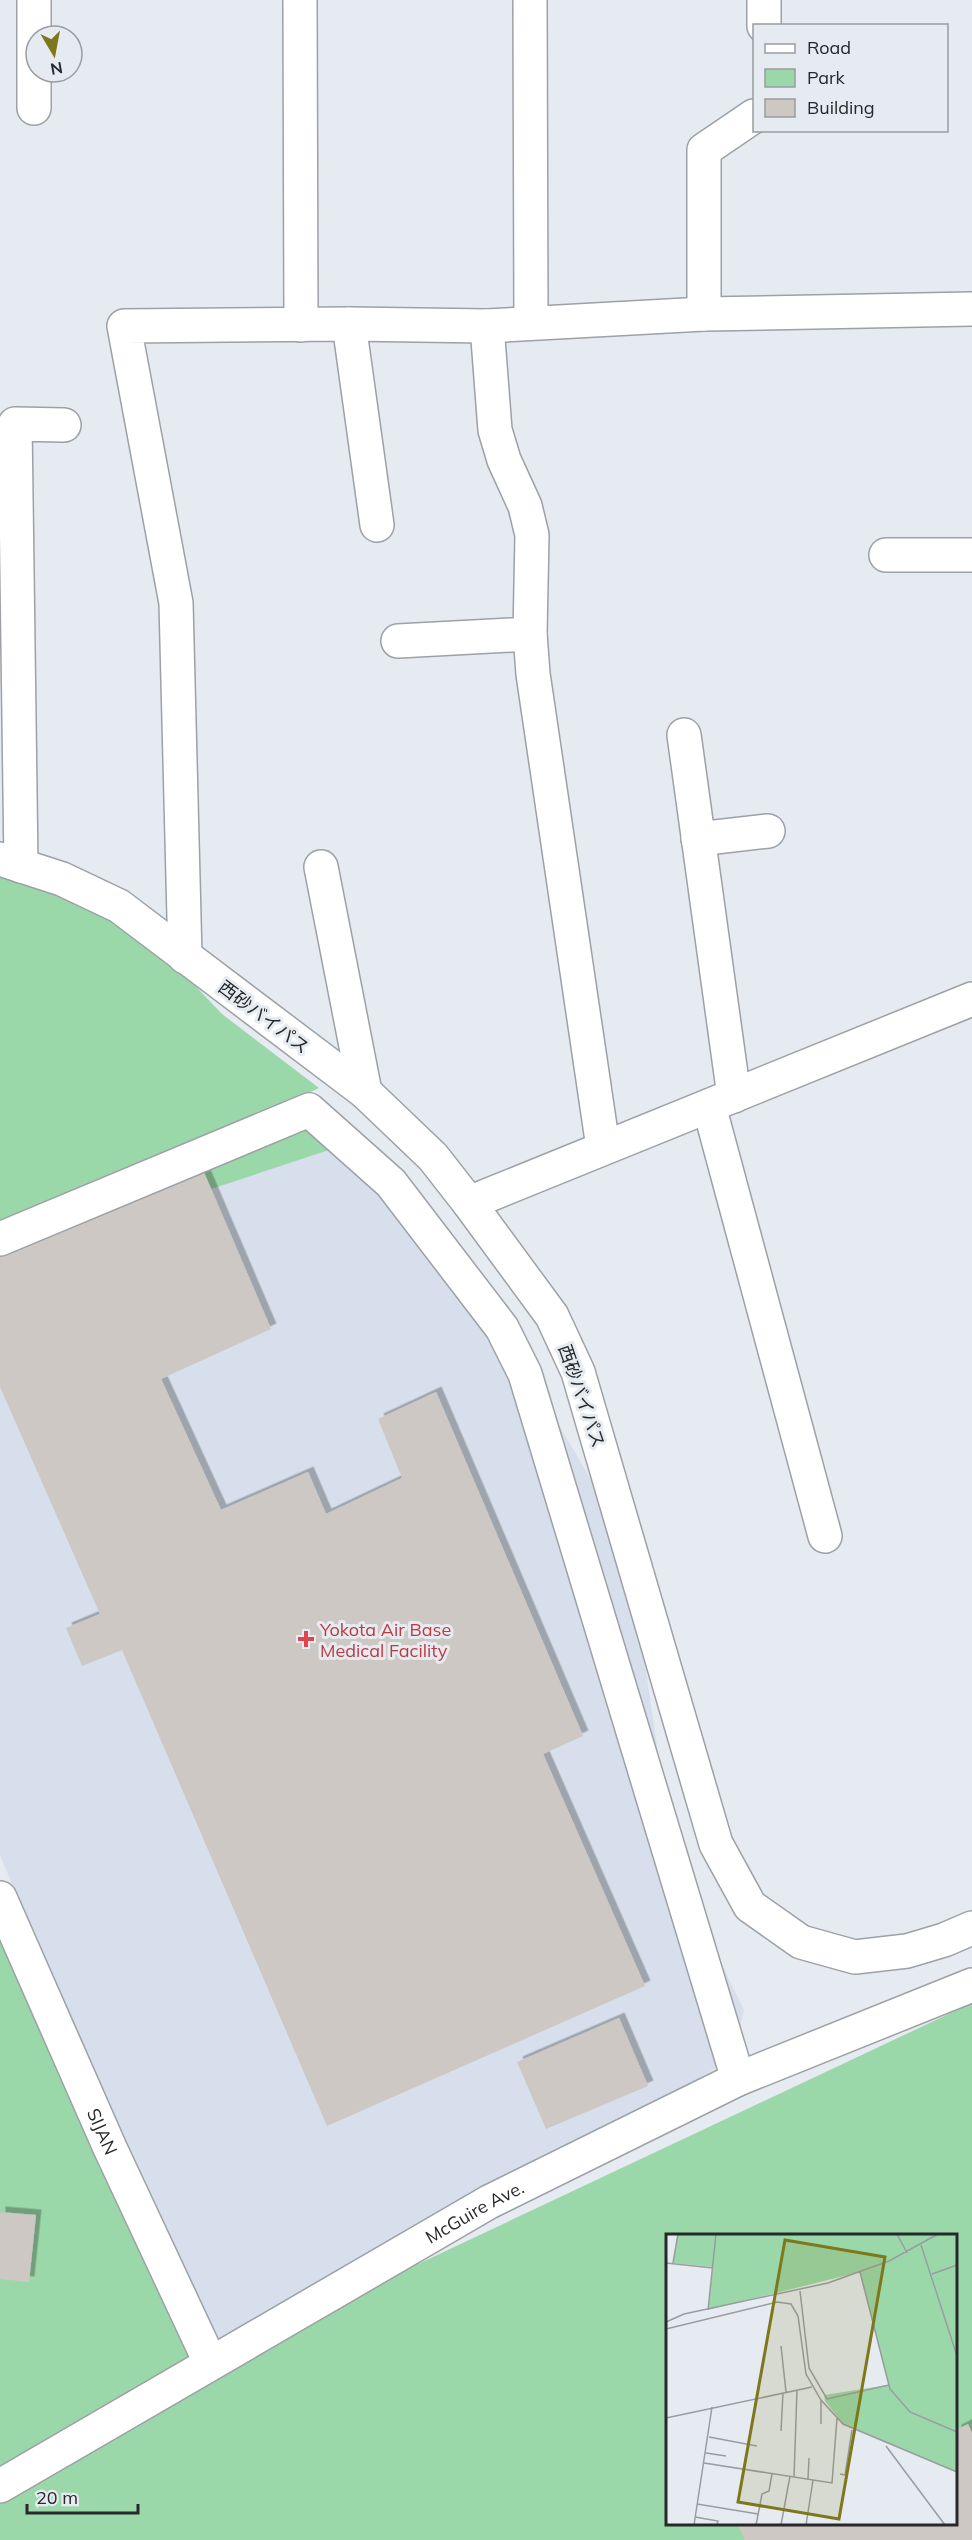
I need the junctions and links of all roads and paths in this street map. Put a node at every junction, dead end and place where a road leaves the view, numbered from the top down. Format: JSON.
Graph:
{"nodes":[{"id":1,"x":34,"y":0,"type":"edge"},
{"id":2,"x":300,"y":0,"type":"edge"},
{"id":3,"x":530,"y":0,"type":"edge"},
{"id":4,"x":764,"y":0,"type":"edge"},
{"id":5,"x":764,"y":24,"type":"edge"},
{"id":6,"x":34,"y":108,"type":"dead end"},
{"id":7,"x":753,"y":117,"type":"edge"},
{"id":8,"x":972,"y":309,"type":"edge"},
{"id":9,"x":704,"y":314,"type":"junction"},
{"id":10,"x":531,"y":323,"type":"junction"},
{"id":11,"x":350,"y":324,"type":"junction"},
{"id":12,"x":301,"y":325,"type":"junction"},
{"id":13,"x":487,"y":326,"type":"junction"},
{"id":14,"x":64,"y":425,"type":"dead end"},
{"id":15,"x":377,"y":525,"type":"dead end"},
{"id":16,"x":886,"y":555,"type":"dead end"},
{"id":17,"x":972,"y":555,"type":"edge"},
{"id":18,"x":530,"y":634,"type":"junction"},
{"id":19,"x":398,"y":641,"type":"dead end"},
{"id":20,"x":684,"y":735,"type":"dead end"},
{"id":21,"x":768,"y":831,"type":"dead end"},
{"id":22,"x":698,"y":838,"type":"junction"},
{"id":23,"x":10,"y":862,"type":"edge"},
{"id":24,"x":321,"y":867,"type":"dead end"},
{"id":25,"x":184,"y":957,"type":"junction"},
{"id":26,"x":972,"y":999,"type":"edge"},
{"id":27,"x":365,"y":1092,"type":"junction"},
{"id":28,"x":721,"y":1101,"type":"junction"},
{"id":29,"x":603,"y":1148,"type":"junction"},
{"id":30,"x":469,"y":1203,"type":"junction"},
{"id":31,"x":0,"y":1239,"type":"edge"},
{"id":32,"x":825,"y":1536,"type":"dead end"},
{"id":33,"x":0,"y":1898,"type":"edge"},
{"id":34,"x":972,"y":1928,"type":"edge"},
{"id":35,"x":972,"y":1985,"type":"edge"},
{"id":36,"x":738,"y":2079,"type":"junction"},
{"id":37,"x":210,"y":2362,"type":"junction"},
{"id":38,"x":0,"y":2486,"type":"edge"}],
"edges":[{"from":1,"to":6,"type":"street"},
{"from":2,"to":12,"type":"street"},
{"from":3,"to":10,"type":"street"},
{"from":4,"to":5,"type":"street"},
{"from":7,"to":9,"type":"street"},
{"from":8,"to":9,"type":"street"},
{"from":9,"to":10,"type":"street"},
{"from":10,"to":13,"type":"street"},
{"from":11,"to":12,"type":"street"},
{"from":11,"to":13,"type":"street"},
{"from":11,"to":15,"type":"street"},
{"from":12,"to":25,"type":"street"},
{"from":13,"to":18,"type":"street"},
{"from":14,"to":23,"type":"street"},
{"from":16,"to":17,"type":"street"},
{"from":18,"to":19,"type":"street"},
{"from":18,"to":29,"type":"street"},
{"from":20,"to":22,"type":"street"},
{"from":21,"to":22,"type":"street"},
{"from":22,"to":28,"type":"street"},
{"from":23,"to":25,"type":"street","name":"西砂バイパス"},
{"from":24,"to":27,"type":"street"},
{"from":25,"to":27,"type":"street","name":"西砂バイパス"},
{"from":26,"to":28,"type":"street"},
{"from":27,"to":30,"type":"street","name":"西砂バイパス"},
{"from":28,"to":29,"type":"street"},
{"from":28,"to":32,"type":"street"},
{"from":29,"to":30,"type":"street"},
{"from":30,"to":34,"type":"street","name":"西砂バイパス"},
{"from":31,"to":36,"type":"street"},
{"from":33,"to":37,"type":"street","name":"SIJAN"},
{"from":35,"to":36,"type":"street","name":"McGuire Ave."},
{"from":36,"to":37,"type":"street","name":"McGuire Ave."},
{"from":37,"to":38,"type":"street","name":"McGuire Ave."}]}
